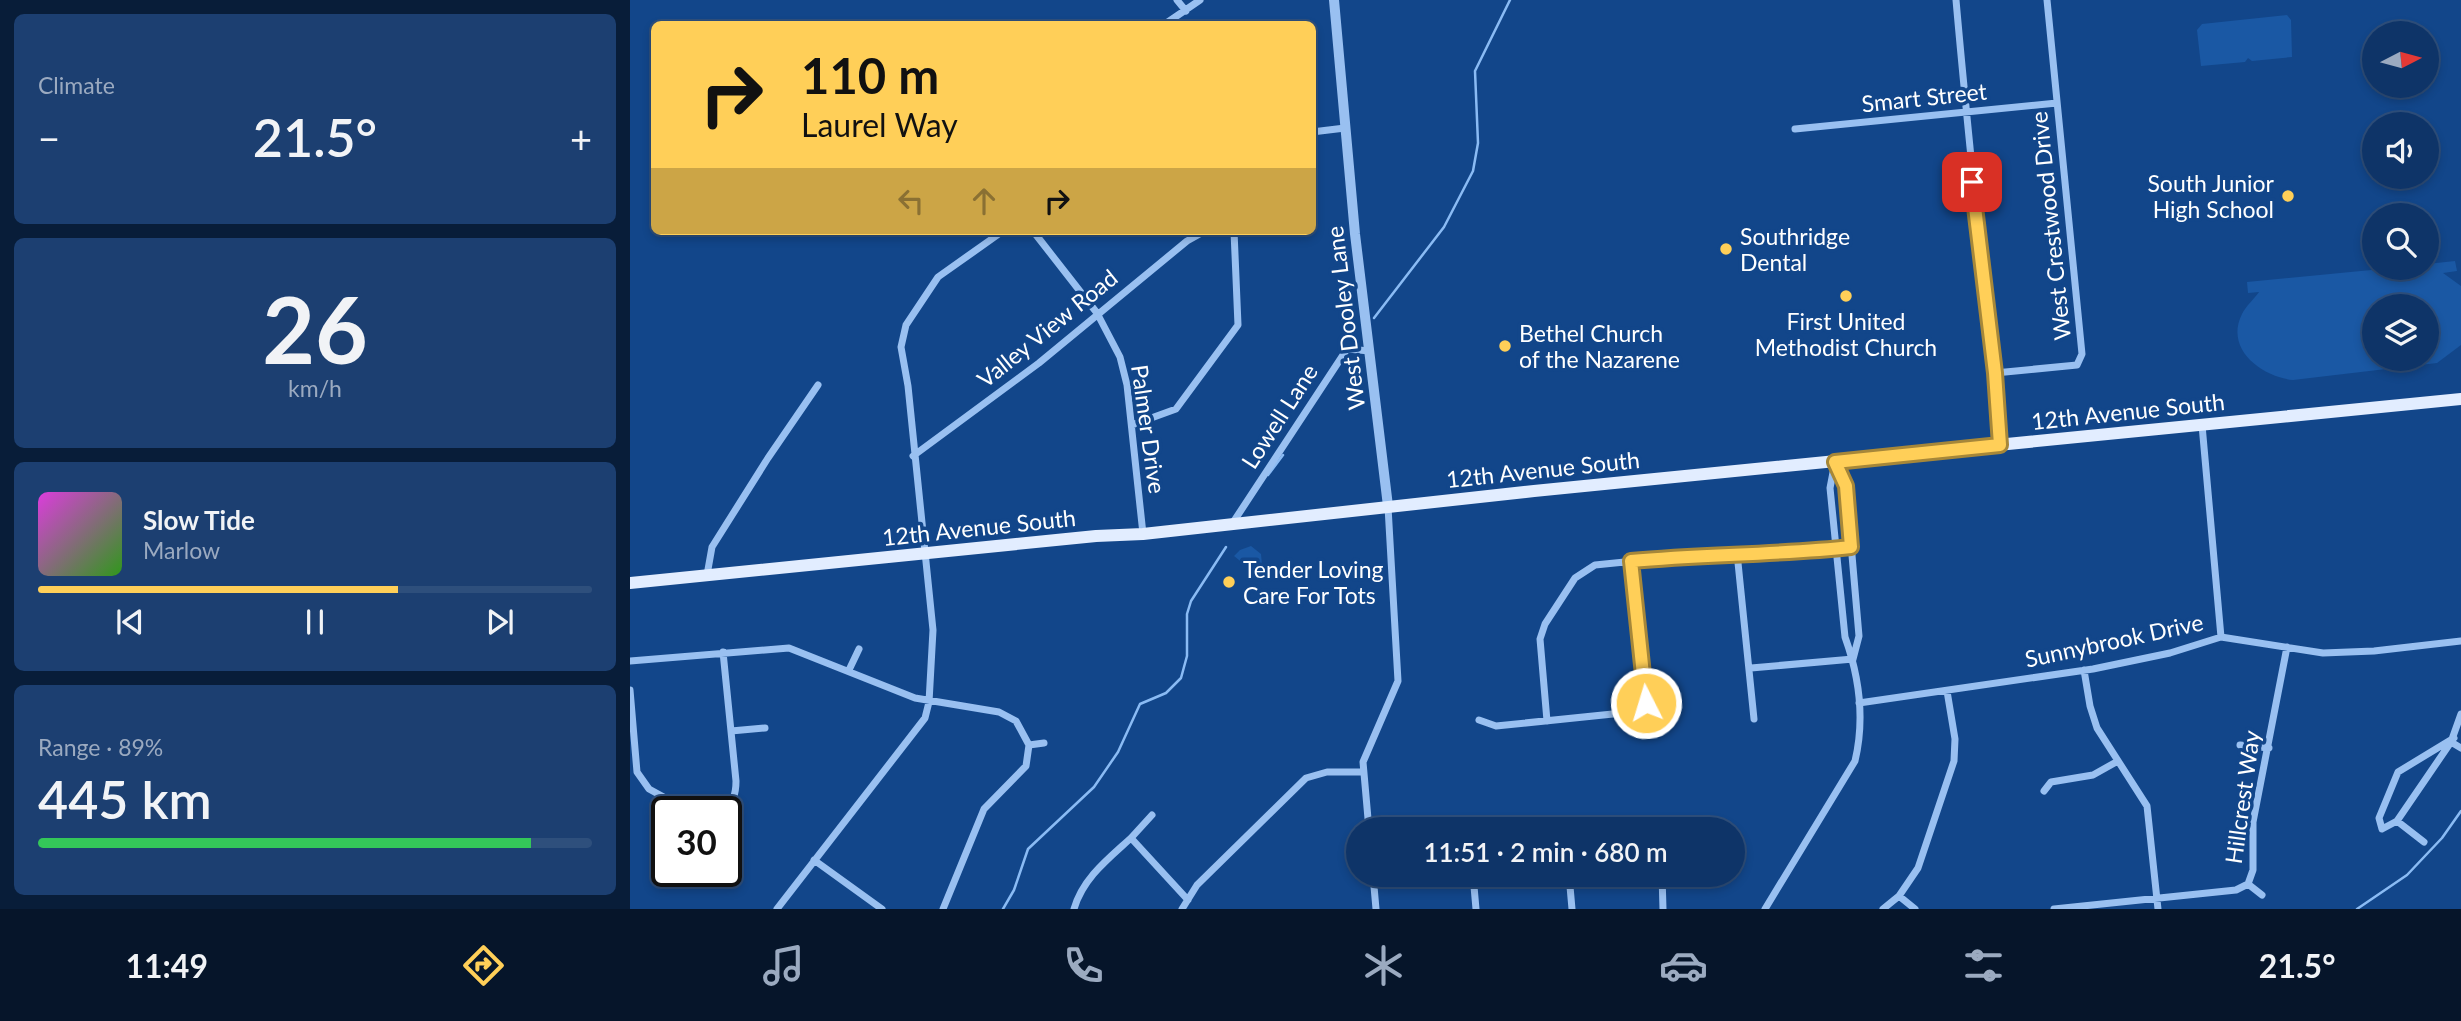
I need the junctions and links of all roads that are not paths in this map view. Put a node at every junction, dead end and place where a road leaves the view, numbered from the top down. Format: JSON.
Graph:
{"nodes":[{"id":1,"x":1177,"y":0,"type":"edge"},
{"id":2,"x":1200,"y":0,"type":"edge"},
{"id":3,"x":1334,"y":0,"type":"edge"},
{"id":4,"x":1956,"y":0,"type":"edge"},
{"id":5,"x":2047,"y":0,"type":"edge"},
{"id":6,"x":1186,"y":10,"type":"junction"},
{"id":7,"x":1170,"y":21,"type":"edge"},
{"id":8,"x":2057,"y":103,"type":"junction"},
{"id":9,"x":1966,"y":112,"type":"junction"},
{"id":10,"x":1345,"y":128,"type":"junction"},
{"id":11,"x":1795,"y":129,"type":"dead end"},
{"id":12,"x":1316,"y":132,"type":"edge"},
{"id":13,"x":997,"y":235,"type":"edge"},
{"id":14,"x":1036,"y":235,"type":"edge"},
{"id":15,"x":1198,"y":235,"type":"edge"},
{"id":16,"x":1234,"y":235,"type":"edge"},
{"id":17,"x":1097,"y":313,"type":"junction"},
{"id":18,"x":1370,"y":351,"type":"junction"},
{"id":19,"x":1995,"y":373,"type":"junction"},
{"id":20,"x":818,"y":385,"type":"dead end"},
{"id":21,"x":2461,"y":399,"type":"edge"},
{"id":22,"x":1132,"y":425,"type":"junction"},
{"id":23,"x":2203,"y":425,"type":"junction"},
{"id":24,"x":2000,"y":445,"type":"junction"},
{"id":25,"x":913,"y":456,"type":"junction"},
{"id":26,"x":1835,"y":462,"type":"junction"},
{"id":27,"x":1388,"y":506,"type":"junction"},
{"id":28,"x":1231,"y":524,"type":"junction"},
{"id":29,"x":1143,"y":534,"type":"junction"},
{"id":30,"x":1851,"y":547,"type":"junction"},
{"id":31,"x":1836,"y":549,"type":"junction"},
{"id":32,"x":926,"y":552,"type":"junction"},
{"id":33,"x":1737,"y":553,"type":"junction"},
{"id":34,"x":1631,"y":561,"type":"junction"},
{"id":35,"x":707,"y":575,"type":"junction"},
{"id":36,"x":630,"y":583,"type":"edge"},
{"id":37,"x":2221,"y":637,"type":"junction"},
{"id":38,"x":2461,"y":641,"type":"edge"},
{"id":39,"x":2287,"y":647,"type":"junction"},
{"id":40,"x":859,"y":649,"type":"dead end"},
{"id":41,"x":723,"y":652,"type":"junction"},
{"id":42,"x":1853,"y":659,"type":"junction"},
{"id":43,"x":630,"y":661,"type":"edge"},
{"id":44,"x":1751,"y":668,"type":"junction"},
{"id":45,"x":849,"y":670,"type":"junction"},
{"id":46,"x":2084,"y":670,"type":"junction"},
{"id":47,"x":630,"y":690,"type":"edge"},
{"id":48,"x":1947,"y":691,"type":"junction"},
{"id":49,"x":929,"y":702,"type":"junction"},
{"id":50,"x":1860,"y":703,"type":"junction"},
{"id":51,"x":2461,"y":714,"type":"edge"},
{"id":52,"x":1754,"y":719,"type":"dead end"},
{"id":53,"x":1479,"y":720,"type":"dead end"},
{"id":54,"x":1547,"y":721,"type":"junction"},
{"id":55,"x":765,"y":728,"type":"dead end"},
{"id":56,"x":731,"y":731,"type":"junction"},
{"id":57,"x":2453,"y":740,"type":"junction"},
{"id":58,"x":1044,"y":743,"type":"dead end"},
{"id":59,"x":1029,"y":745,"type":"junction"},
{"id":60,"x":2240,"y":745,"type":"dead end"},
{"id":61,"x":2269,"y":748,"type":"junction"},
{"id":62,"x":2461,"y":748,"type":"edge"},
{"id":63,"x":2118,"y":761,"type":"junction"},
{"id":64,"x":1363,"y":772,"type":"junction"},
{"id":65,"x":2044,"y":791,"type":"dead end"},
{"id":66,"x":662,"y":796,"type":"edge"},
{"id":67,"x":735,"y":796,"type":"edge"},
{"id":68,"x":1153,"y":815,"type":"dead end"},
{"id":69,"x":1368,"y":817,"type":"edge"},
{"id":70,"x":2397,"y":821,"type":"junction"},
{"id":71,"x":1131,"y":838,"type":"junction"},
{"id":72,"x":2424,"y":842,"type":"dead end"},
{"id":73,"x":814,"y":860,"type":"junction"},
{"id":74,"x":2248,"y":884,"type":"junction"},
{"id":75,"x":1374,"y":887,"type":"edge"},
{"id":76,"x":1474,"y":887,"type":"edge"},
{"id":77,"x":1570,"y":887,"type":"edge"},
{"id":78,"x":1662,"y":887,"type":"edge"},
{"id":79,"x":2262,"y":895,"type":"dead end"},
{"id":80,"x":1899,"y":896,"type":"junction"},
{"id":81,"x":2157,"y":899,"type":"junction"},
{"id":82,"x":1188,"y":900,"type":"junction"},
{"id":83,"x":778,"y":909,"type":"edge"},
{"id":84,"x":882,"y":909,"type":"edge"},
{"id":85,"x":943,"y":909,"type":"edge"},
{"id":86,"x":1074,"y":909,"type":"edge"},
{"id":87,"x":1182,"y":909,"type":"edge"},
{"id":88,"x":1376,"y":909,"type":"edge"},
{"id":89,"x":1476,"y":909,"type":"edge"},
{"id":90,"x":1572,"y":909,"type":"edge"},
{"id":91,"x":1663,"y":909,"type":"edge"},
{"id":92,"x":1765,"y":909,"type":"edge"},
{"id":93,"x":1883,"y":909,"type":"edge"},
{"id":94,"x":1915,"y":909,"type":"edge"},
{"id":95,"x":2054,"y":909,"type":"edge"},
{"id":96,"x":2158,"y":909,"type":"edge"}],
"edges":[{"from":1,"to":6,"type":"street"},
{"from":2,"to":6,"type":"street"},
{"from":3,"to":10,"type":"street","name":"West Dooley Lane"},
{"from":4,"to":9,"type":"street"},
{"from":5,"to":8,"type":"street","name":"West Crestwood Drive"},
{"from":6,"to":7,"type":"street"},
{"from":8,"to":9,"type":"street","name":"Smart Street"},
{"from":8,"to":19,"type":"street","name":"West Crestwood Drive"},
{"from":9,"to":11,"type":"street","name":"Smart Street"},
{"from":9,"to":19,"type":"street"},
{"from":10,"to":12,"type":"street"},
{"from":10,"to":18,"type":"street","name":"West Dooley Lane"},
{"from":13,"to":25,"type":"street"},
{"from":14,"to":17,"type":"street","name":"Palmer Drive"},
{"from":15,"to":17,"type":"street","name":"Valley View Road"},
{"from":16,"to":22,"type":"street"},
{"from":17,"to":22,"type":"street","name":"Palmer Drive"},
{"from":17,"to":25,"type":"street","name":"Valley View Road"},
{"from":18,"to":27,"type":"street","name":"West Dooley Lane"},
{"from":18,"to":28,"type":"street","name":"Lowell Lane"},
{"from":19,"to":24,"type":"street"},
{"from":20,"to":35,"type":"street"},
{"from":21,"to":23,"type":"main road","name":"12th Avenue South"},
{"from":22,"to":29,"type":"street","name":"Palmer Drive"},
{"from":23,"to":24,"type":"main road","name":"12th Avenue South"},
{"from":23,"to":37,"type":"street"},
{"from":24,"to":26,"type":"main road","name":"12th Avenue South"},
{"from":25,"to":32,"type":"street"},
{"from":26,"to":27,"type":"main road","name":"12th Avenue South"},
{"from":26,"to":30,"type":"street"},
{"from":26,"to":31,"type":"street"},
{"from":27,"to":28,"type":"main road","name":"12th Avenue South"},
{"from":27,"to":64,"type":"street"},
{"from":28,"to":29,"type":"main road","name":"12th Avenue South"},
{"from":29,"to":32,"type":"main road","name":"12th Avenue South"},
{"from":30,"to":31,"type":"street"},
{"from":30,"to":42,"type":"street"},
{"from":31,"to":33,"type":"street"},
{"from":31,"to":42,"type":"street"},
{"from":32,"to":35,"type":"main road","name":"12th Avenue South"},
{"from":32,"to":49,"type":"street"},
{"from":33,"to":34,"type":"street"},
{"from":33,"to":44,"type":"street"},
{"from":34,"to":54,"type":"street"},
{"from":34,"to":54,"type":"street"},
{"from":35,"to":36,"type":"main road","name":"12th Avenue South"},
{"from":37,"to":39,"type":"street","name":"Sunnybrook Drive"},
{"from":37,"to":46,"type":"street","name":"Sunnybrook Drive"},
{"from":38,"to":39,"type":"street","name":"Sunnybrook Drive"},
{"from":39,"to":61,"type":"street","name":"Hillcrest Way"},
{"from":40,"to":45,"type":"street"},
{"from":41,"to":43,"type":"street"},
{"from":41,"to":45,"type":"street"},
{"from":41,"to":56,"type":"street"},
{"from":42,"to":44,"type":"street"},
{"from":42,"to":50,"type":"street"},
{"from":44,"to":52,"type":"street"},
{"from":45,"to":49,"type":"street"},
{"from":46,"to":48,"type":"street","name":"Sunnybrook Drive"},
{"from":46,"to":63,"type":"street"},
{"from":47,"to":66,"type":"street"},
{"from":48,"to":50,"type":"street","name":"Sunnybrook Drive"},
{"from":48,"to":80,"type":"street"},
{"from":49,"to":59,"type":"street"},
{"from":49,"to":73,"type":"street"},
{"from":50,"to":92,"type":"street"},
{"from":51,"to":57,"type":"street"},
{"from":53,"to":54,"type":"street"},
{"from":55,"to":56,"type":"street"},
{"from":56,"to":67,"type":"street"},
{"from":57,"to":62,"type":"street"},
{"from":57,"to":70,"type":"street"},
{"from":57,"to":70,"type":"street"},
{"from":58,"to":59,"type":"street"},
{"from":59,"to":85,"type":"street"},
{"from":60,"to":61,"type":"street"},
{"from":61,"to":74,"type":"street","name":"Hillcrest Way"},
{"from":63,"to":65,"type":"street"},
{"from":63,"to":81,"type":"street"},
{"from":64,"to":69,"type":"street"},
{"from":64,"to":82,"type":"street"},
{"from":68,"to":71,"type":"street"},
{"from":70,"to":72,"type":"street"},
{"from":71,"to":82,"type":"street"},
{"from":71,"to":86,"type":"street"},
{"from":73,"to":83,"type":"street"},
{"from":73,"to":84,"type":"street"},
{"from":74,"to":79,"type":"street"},
{"from":74,"to":81,"type":"street","name":"Hillcrest Way"},
{"from":75,"to":88,"type":"street"},
{"from":76,"to":89,"type":"street"},
{"from":77,"to":90,"type":"street"},
{"from":78,"to":91,"type":"street"},
{"from":80,"to":93,"type":"street"},
{"from":80,"to":94,"type":"street"},
{"from":81,"to":95,"type":"street","name":"Hillcrest Way"},
{"from":81,"to":96,"type":"street"},
{"from":82,"to":87,"type":"street"}]}
